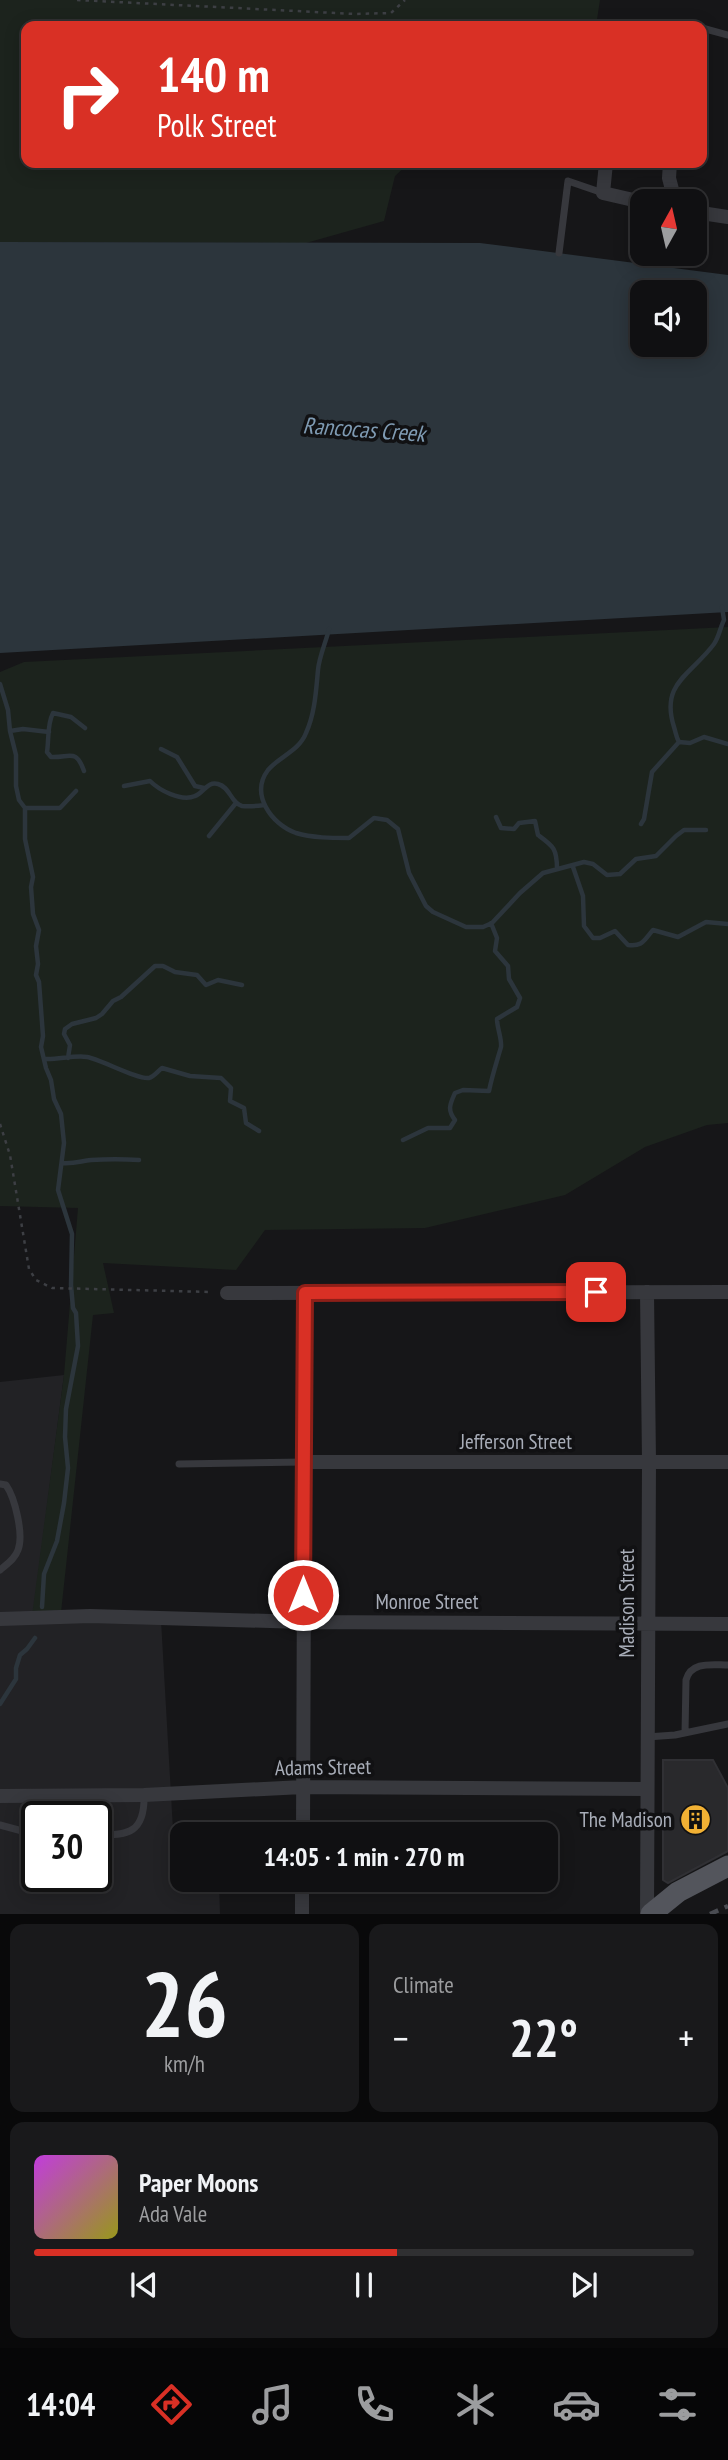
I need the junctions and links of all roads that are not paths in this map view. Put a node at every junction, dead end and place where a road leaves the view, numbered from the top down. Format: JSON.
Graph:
{"nodes":[{"id":1,"x":707,"y":29,"type":"edge"},
{"id":2,"x":728,"y":35,"type":"edge"},
{"id":3,"x":606,"y":168,"type":"edge"},
{"id":4,"x":670,"y":168,"type":"edge"},
{"id":5,"x":672,"y":189,"type":"edge"},
{"id":6,"x":603,"y":193,"type":"junction"},
{"id":7,"x":630,"y":199,"type":"edge"},
{"id":8,"x":707,"y":214,"type":"edge"},
{"id":9,"x":728,"y":217,"type":"edge"},
{"id":10,"x":559,"y":253,"type":"dead end"},
{"id":11,"x":647,"y":1292,"type":"junction"},
{"id":12,"x":728,"y":1292,"type":"edge"},
{"id":13,"x":227,"y":1293,"type":"road end"},
{"id":14,"x":305,"y":1293,"type":"junction"},
{"id":15,"x":303,"y":1462,"type":"junction"},
{"id":16,"x":649,"y":1462,"type":"junction"},
{"id":17,"x":728,"y":1462,"type":"edge"},
{"id":18,"x":179,"y":1464,"type":"dead end"},
{"id":19,"x":0,"y":1484,"type":"edge"},
{"id":20,"x":0,"y":1570,"type":"edge"},
{"id":21,"x":0,"y":1619,"type":"edge"},
{"id":22,"x":303,"y":1622,"type":"junction"},
{"id":23,"x":647,"y":1623,"type":"junction"},
{"id":24,"x":728,"y":1624,"type":"edge"},
{"id":25,"x":728,"y":1665,"type":"edge"},
{"id":26,"x":728,"y":1724,"type":"edge"},
{"id":27,"x":685,"y":1733,"type":"junction"},
{"id":28,"x":647,"y":1737,"type":"junction"},
{"id":29,"x":303,"y":1787,"type":"junction"},
{"id":30,"x":647,"y":1789,"type":"junction"},
{"id":31,"x":144,"y":1794,"type":"junction"},
{"id":32,"x":0,"y":1796,"type":"edge"},
{"id":33,"x":303,"y":1822,"type":"edge"},
{"id":34,"x":0,"y":1825,"type":"edge"},
{"id":35,"x":21,"y":1831,"type":"edge"},
{"id":36,"x":112,"y":1836,"type":"edge"},
{"id":37,"x":728,"y":1866,"type":"edge"},
{"id":38,"x":728,"y":1881,"type":"edge"},
{"id":39,"x":302,"y":1892,"type":"edge"},
{"id":40,"x":302,"y":1914,"type":"edge"},
{"id":41,"x":651,"y":1914,"type":"edge"}],
"edges":[{"from":1,"to":2,"type":"lane"},
{"from":3,"to":6,"type":"street"},
{"from":4,"to":5,"type":"street"},
{"from":6,"to":7,"type":"street"},
{"from":6,"to":10,"type":"lane"},
{"from":8,"to":9,"type":"street"},
{"from":11,"to":12,"type":"street"},
{"from":11,"to":14,"type":"street"},
{"from":11,"to":16,"type":"street","name":"Madison Street"},
{"from":13,"to":14,"type":"street"},
{"from":14,"to":15,"type":"street"},
{"from":15,"to":16,"type":"street","name":"Jefferson Street"},
{"from":15,"to":18,"type":"lane"},
{"from":15,"to":22,"type":"street"},
{"from":16,"to":17,"type":"street","name":"Jefferson Street"},
{"from":16,"to":23,"type":"street","name":"Madison Street"},
{"from":19,"to":20,"type":"lane"},
{"from":21,"to":22,"type":"street","name":"Monroe Street"},
{"from":22,"to":23,"type":"street","name":"Monroe Street"},
{"from":22,"to":29,"type":"street"},
{"from":23,"to":24,"type":"street","name":"Monroe Street"},
{"from":23,"to":28,"type":"street","name":"Madison Street"},
{"from":25,"to":27,"type":"lane"},
{"from":26,"to":27,"type":"lane"},
{"from":27,"to":28,"type":"lane"},
{"from":28,"to":30,"type":"street","name":"Madison Street"},
{"from":29,"to":30,"type":"street","name":"Adams Street"},
{"from":29,"to":31,"type":"street","name":"Adams Street"},
{"from":29,"to":33,"type":"street"},
{"from":30,"to":41,"type":"street","name":"Madison Street"},
{"from":31,"to":32,"type":"street","name":"Adams Street"},
{"from":31,"to":36,"type":"lane"},
{"from":34,"to":35,"type":"lane"},
{"from":37,"to":41,"type":"main road"},
{"from":38,"to":41,"type":"main road"},
{"from":39,"to":40,"type":"street"}]}
